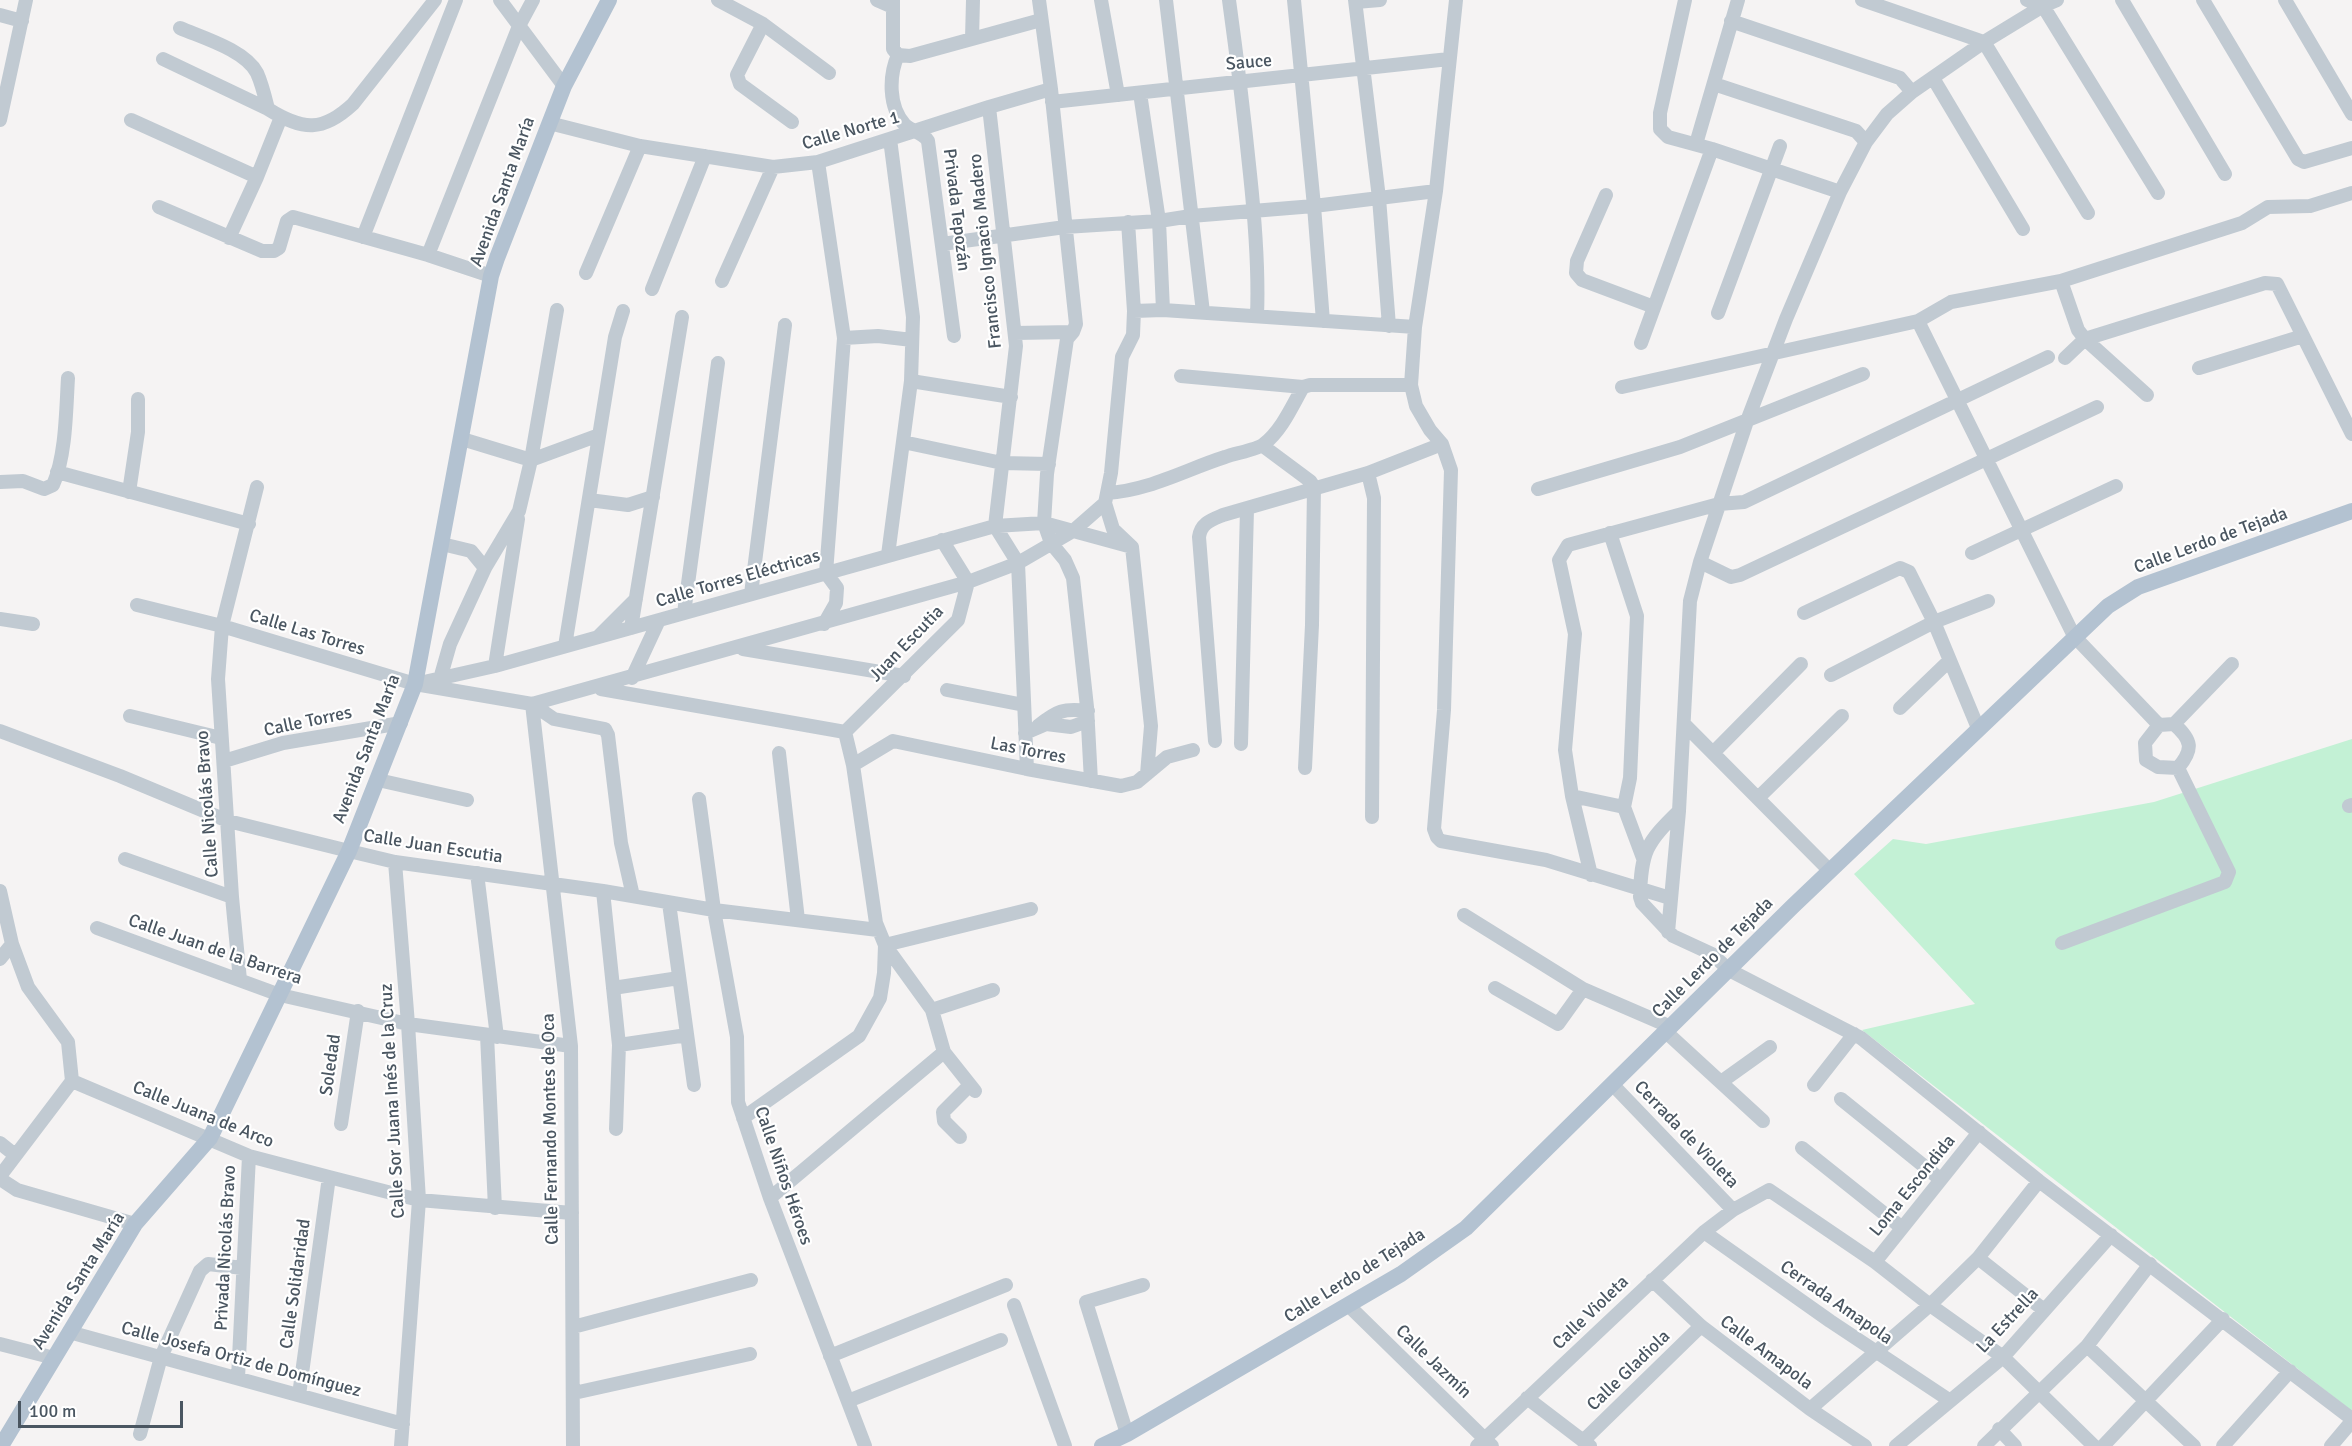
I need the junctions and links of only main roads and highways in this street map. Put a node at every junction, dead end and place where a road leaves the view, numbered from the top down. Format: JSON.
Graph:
{"nodes":[{"id":1,"x":609,"y":0,"type":"edge"},
{"id":2,"x":2352,"y":511,"type":"edge"},
{"id":3,"x":1115,"y":1442,"type":"edge"},
{"id":4,"x":1,"y":1446,"type":"edge"}],
"edges":[{"from":1,"to":4,"type":"main road","name":"Avenida Santa María"},
{"from":2,"to":3,"type":"main road","name":"Calle Lerdo de Tejada"}]}
